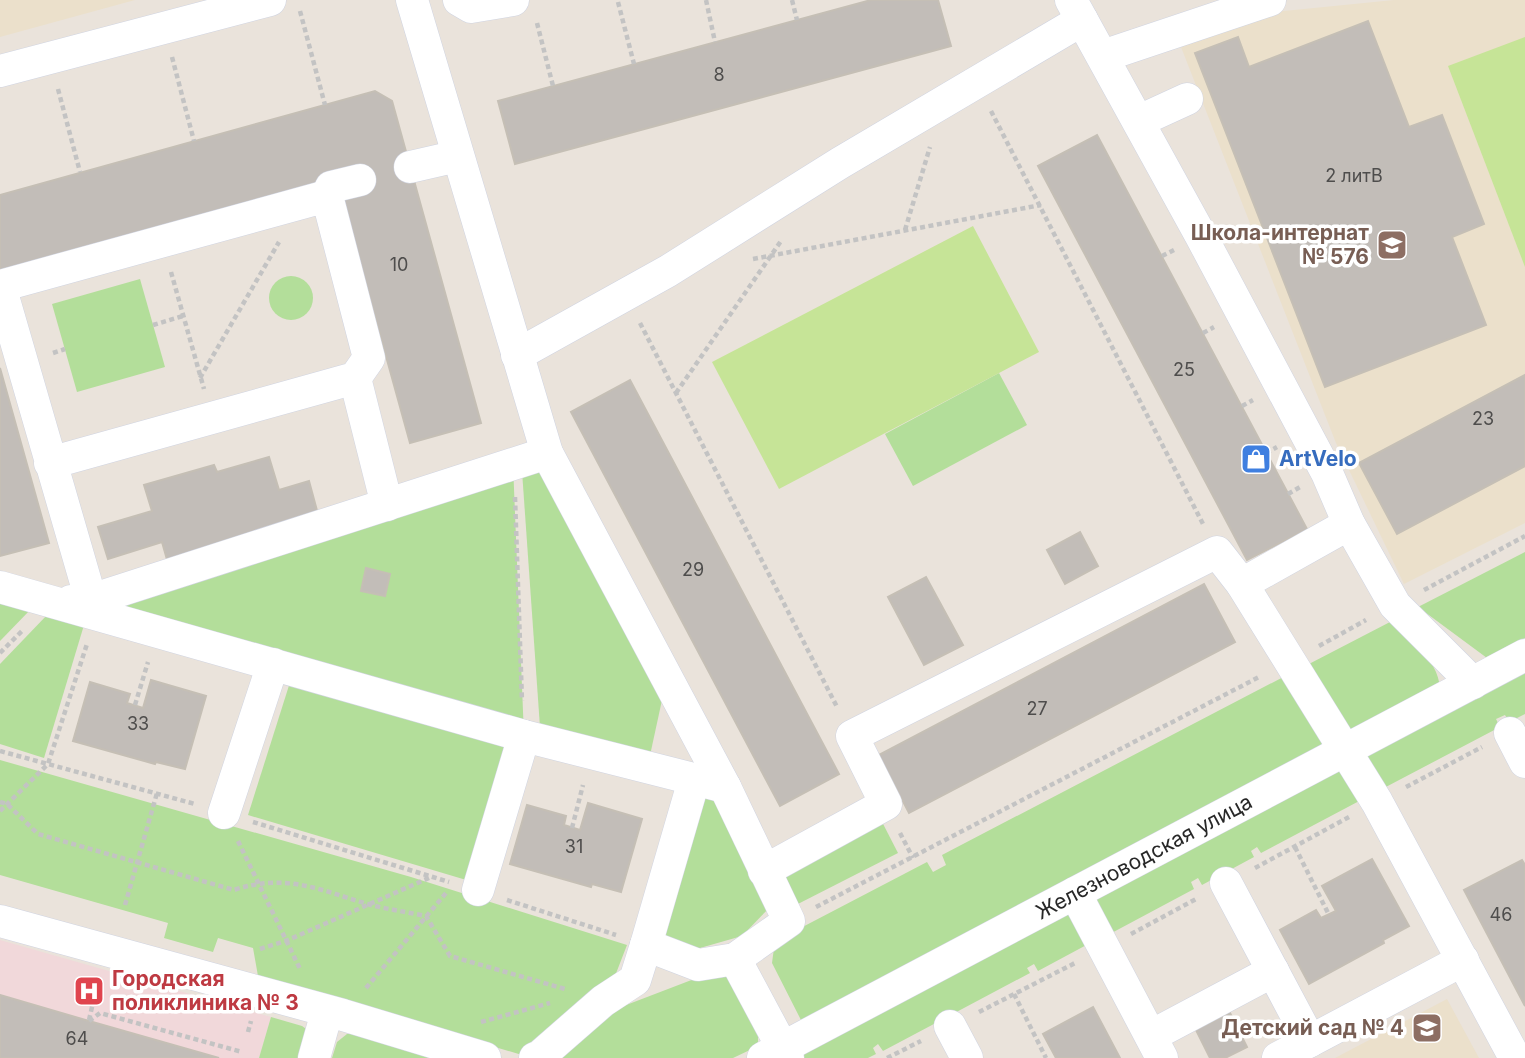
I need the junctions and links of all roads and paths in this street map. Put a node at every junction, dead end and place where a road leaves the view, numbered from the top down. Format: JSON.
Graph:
{"nodes":[{"id":1,"x":270,"y":0,"type":"edge"},
{"id":2,"x":297,"y":0,"type":"edge"},
{"id":3,"x":412,"y":0,"type":"edge"},
{"id":4,"x":459,"y":0,"type":"edge"},
{"id":5,"x":513,"y":0,"type":"edge"},
{"id":6,"x":706,"y":0,"type":"edge"},
{"id":7,"x":792,"y":0,"type":"edge"},
{"id":8,"x":1264,"y":1,"type":"edge"},
{"id":9,"x":618,"y":2,"type":"dead end"},
{"id":10,"x":1077,"y":10,"type":"edge"},
{"id":11,"x":797,"y":20,"type":"dead end"},
{"id":12,"x":537,"y":23,"type":"dead end"},
{"id":13,"x":164,"y":28,"type":"junction"},
{"id":14,"x":715,"y":42,"type":"dead end"},
{"id":15,"x":1103,"y":56,"type":"junction"},
{"id":16,"x":50,"y":58,"type":"junction"},
{"id":17,"x":634,"y":64,"type":"dead end"},
{"id":18,"x":0,"y":71,"type":"edge"},
{"id":19,"x":977,"y":84,"type":"junction"},
{"id":20,"x":553,"y":86,"type":"dead end"},
{"id":21,"x":1187,"y":99,"type":"dead end"},
{"id":22,"x":944,"y":103,"type":"junction"},
{"id":23,"x":325,"y":105,"type":"dead end"},
{"id":24,"x":1139,"y":121,"type":"junction"},
{"id":25,"x":194,"y":141,"type":"dead end"},
{"id":26,"x":458,"y":156,"type":"junction"},
{"id":27,"x":410,"y":167,"type":"dead end"},
{"id":28,"x":80,"y":172,"type":"dead end"},
{"id":29,"x":360,"y":180,"type":"dead end"},
{"id":30,"x":315,"y":199,"type":"junction"},
{"id":31,"x":1041,"y":205,"type":"junction"},
{"id":32,"x":905,"y":230,"type":"junction"},
{"id":33,"x":785,"y":236,"type":"dead end"},
{"id":34,"x":162,"y":241,"type":"junction"},
{"id":35,"x":769,"y":256,"type":"junction"},
{"id":36,"x":744,"y":260,"type":"dead end"},
{"id":37,"x":626,"y":295,"type":"junction"},
{"id":38,"x":183,"y":316,"type":"junction"},
{"id":39,"x":153,"y":325,"type":"dead end"},
{"id":40,"x":517,"y":355,"type":"junction"},
{"id":41,"x":200,"y":377,"type":"junction"},
{"id":42,"x":355,"y":377,"type":"junction"},
{"id":43,"x":676,"y":393,"type":"junction"},
{"id":44,"x":212,"y":418,"type":"junction"},
{"id":45,"x":547,"y":453,"type":"junction"},
{"id":46,"x":50,"y":463,"type":"junction"},
{"id":47,"x":513,"y":464,"type":"junction"},
{"id":48,"x":387,"y":505,"type":"junction"},
{"id":49,"x":1349,"y":524,"type":"junction"},
{"id":50,"x":1525,"y":536,"type":"edge"},
{"id":51,"x":1217,"y":552,"type":"junction"},
{"id":52,"x":1242,"y":584,"type":"junction"},
{"id":53,"x":0,"y":587,"type":"edge"},
{"id":54,"x":1395,"y":605,"type":"junction"},
{"id":55,"x":94,"y":607,"type":"junction"},
{"id":56,"x":1525,"y":655,"type":"edge"},
{"id":57,"x":1289,"y":661,"type":"junction"},
{"id":58,"x":273,"y":664,"type":"junction"},
{"id":59,"x":1473,"y":683,"type":"junction"},
{"id":60,"x":141,"y":684,"type":"dead end"},
{"id":61,"x":135,"y":705,"type":"dead end"},
{"id":62,"x":1510,"y":733,"type":"dead end"},
{"id":63,"x":524,"y":736,"type":"junction"},
{"id":64,"x":852,"y":736,"type":"junction"},
{"id":65,"x":1346,"y":750,"type":"junction"},
{"id":66,"x":0,"y":751,"type":"edge"},
{"id":67,"x":1525,"y":762,"type":"edge"},
{"id":68,"x":48,"y":764,"type":"junction"},
{"id":69,"x":694,"y":780,"type":"junction"},
{"id":70,"x":725,"y":787,"type":"junction"},
{"id":71,"x":157,"y":793,"type":"junction"},
{"id":72,"x":0,"y":802,"type":"edge"},
{"id":73,"x":7,"y":804,"type":"junction"},
{"id":74,"x":577,"y":807,"type":"dead end"},
{"id":75,"x":0,"y":811,"type":"edge"},
{"id":76,"x":224,"y":813,"type":"junction"},
{"id":77,"x":572,"y":828,"type":"dead end"},
{"id":78,"x":1295,"y":847,"type":"dead end"},
{"id":79,"x":137,"y":861,"type":"junction"},
{"id":80,"x":764,"y":871,"type":"junction"},
{"id":81,"x":432,"y":877,"type":"junction"},
{"id":82,"x":258,"y":882,"type":"junction"},
{"id":83,"x":1226,"y":883,"type":"dead end"},
{"id":84,"x":478,"y":890,"type":"joint"},
{"id":85,"x":1075,"y":893,"type":"junction"},
{"id":86,"x":369,"y":904,"type":"junction"},
{"id":87,"x":125,"y":905,"type":"dead end"},
{"id":88,"x":1328,"y":915,"type":"dead end"},
{"id":89,"x":426,"y":916,"type":"junction"},
{"id":90,"x":0,"y":921,"type":"edge"},
{"id":91,"x":789,"y":921,"type":"junction"},
{"id":92,"x":288,"y":940,"type":"junction"},
{"id":93,"x":646,"y":945,"type":"junction"},
{"id":94,"x":260,"y":949,"type":"dead end"},
{"id":95,"x":735,"y":959,"type":"junction"},
{"id":96,"x":1464,"y":960,"type":"junction"},
{"id":97,"x":698,"y":965,"type":"junction"},
{"id":98,"x":1273,"y":971,"type":"junction"},
{"id":99,"x":635,"y":980,"type":"junction"},
{"id":100,"x":96,"y":990,"type":"dead end"},
{"id":101,"x":1014,"y":994,"type":"dead end"},
{"id":102,"x":593,"y":998,"type":"junction"},
{"id":103,"x":335,"y":1014,"type":"junction"},
{"id":104,"x":469,"y":1026,"type":"dead end"},
{"id":105,"x":950,"y":1026,"type":"dead end"},
{"id":106,"x":1310,"y":1041,"type":"junction"},
{"id":107,"x":1156,"y":1047,"type":"edge"},
{"id":108,"x":242,"y":1052,"type":"dead end"},
{"id":109,"x":778,"y":1054,"type":"edge"},
{"id":110,"x":314,"y":1058,"type":"edge"},
{"id":111,"x":485,"y":1058,"type":"edge"},
{"id":112,"x":536,"y":1058,"type":"edge"},
{"id":113,"x":967,"y":1058,"type":"edge"},
{"id":114,"x":1046,"y":1058,"type":"edge"},
{"id":115,"x":1278,"y":1058,"type":"edge"},
{"id":116,"x":1514,"y":1058,"type":"edge"}],
"edges":[{"from":1,"to":13,"type":"street"},
{"from":2,"to":23,"type":"path"},
{"from":3,"to":26,"type":"street"},
{"from":4,"to":5,"type":"street"},
{"from":6,"to":14,"type":"path"},
{"from":7,"to":11,"type":"path"},
{"from":8,"to":15,"type":"street"},
{"from":9,"to":17,"type":"path"},
{"from":10,"to":15,"type":"street"},
{"from":10,"to":19,"type":"street"},
{"from":12,"to":20,"type":"path"},
{"from":13,"to":16,"type":"street"},
{"from":13,"to":25,"type":"path"},
{"from":15,"to":24,"type":"street"},
{"from":16,"to":18,"type":"street"},
{"from":16,"to":28,"type":"path"},
{"from":19,"to":22,"type":"street"},
{"from":19,"to":31,"type":"path"},
{"from":21,"to":24,"type":"street"},
{"from":22,"to":32,"type":"path"},
{"from":22,"to":37,"type":"street"},
{"from":24,"to":49,"type":"street"},
{"from":26,"to":27,"type":"street"},
{"from":26,"to":40,"type":"street"},
{"from":29,"to":30,"type":"street"},
{"from":30,"to":34,"type":"street"},
{"from":30,"to":41,"type":"path"},
{"from":30,"to":42,"type":"street"},
{"from":31,"to":32,"type":"path"},
{"from":31,"to":51,"type":"path"},
{"from":32,"to":35,"type":"path"},
{"from":33,"to":35,"type":"path"},
{"from":34,"to":38,"type":"path"},
{"from":34,"to":46,"type":"street"},
{"from":35,"to":36,"type":"path"},
{"from":35,"to":43,"type":"path"},
{"from":37,"to":40,"type":"street"},
{"from":37,"to":43,"type":"path"},
{"from":38,"to":39,"type":"path"},
{"from":38,"to":41,"type":"path"},
{"from":40,"to":45,"type":"street"},
{"from":41,"to":44,"type":"path"},
{"from":42,"to":44,"type":"street"},
{"from":42,"to":48,"type":"street"},
{"from":43,"to":64,"type":"path"},
{"from":44,"to":46,"type":"street"},
{"from":45,"to":47,"type":"street"},
{"from":45,"to":70,"type":"street"},
{"from":46,"to":55,"type":"street"},
{"from":47,"to":48,"type":"street"},
{"from":47,"to":63,"type":"path"},
{"from":48,"to":55,"type":"street"},
{"from":49,"to":52,"type":"street"},
{"from":49,"to":54,"type":"street"},
{"from":50,"to":54,"type":"path"},
{"from":51,"to":52,"type":"street"},
{"from":51,"to":64,"type":"street"},
{"from":52,"to":57,"type":"street"},
{"from":53,"to":55,"type":"street"},
{"from":54,"to":57,"type":"path"},
{"from":54,"to":59,"type":"street"},
{"from":55,"to":58,"type":"street"},
{"from":55,"to":68,"type":"path"},
{"from":56,"to":59,"type":"street","name":"Железноводская улица"},
{"from":57,"to":65,"type":"street"},
{"from":57,"to":91,"type":"path"},
{"from":58,"to":63,"type":"street"},
{"from":58,"to":76,"type":"street"},
{"from":59,"to":65,"type":"street","name":"Железноводская улица"},
{"from":60,"to":61,"type":"path"},
{"from":62,"to":67,"type":"street"},
{"from":63,"to":69,"type":"street"},
{"from":63,"to":84,"type":"street"},
{"from":64,"to":80,"type":"street"},
{"from":65,"to":85,"type":"street","name":"Железноводская улица"},
{"from":65,"to":96,"type":"street"},
{"from":66,"to":68,"type":"path"},
{"from":68,"to":71,"type":"path"},
{"from":68,"to":73,"type":"path"},
{"from":69,"to":70,"type":"street"},
{"from":69,"to":93,"type":"street"},
{"from":70,"to":80,"type":"street"},
{"from":71,"to":76,"type":"path"},
{"from":71,"to":79,"type":"path"},
{"from":72,"to":73,"type":"path"},
{"from":73,"to":75,"type":"path"},
{"from":73,"to":79,"type":"path"},
{"from":74,"to":77,"type":"path"},
{"from":76,"to":81,"type":"path"},
{"from":76,"to":82,"type":"path"},
{"from":78,"to":88,"type":"path"},
{"from":79,"to":82,"type":"path"},
{"from":79,"to":87,"type":"path"},
{"from":80,"to":91,"type":"street"},
{"from":81,"to":86,"type":"path"},
{"from":81,"to":89,"type":"path"},
{"from":82,"to":86,"type":"path"},
{"from":82,"to":92,"type":"path"},
{"from":83,"to":98,"type":"street"},
{"from":84,"to":93,"type":"path"},
{"from":85,"to":107,"type":"street"},
{"from":85,"to":109,"type":"street","name":"Железноводская улица"},
{"from":86,"to":89,"type":"path"},
{"from":86,"to":92,"type":"path"},
{"from":89,"to":102,"type":"path"},
{"from":89,"to":103,"type":"path"},
{"from":90,"to":103,"type":"street"},
{"from":91,"to":95,"type":"street"},
{"from":92,"to":94,"type":"path"},
{"from":93,"to":97,"type":"street"},
{"from":93,"to":99,"type":"street"},
{"from":95,"to":97,"type":"street"},
{"from":95,"to":109,"type":"street"},
{"from":96,"to":106,"type":"street"},
{"from":96,"to":116,"type":"street"},
{"from":97,"to":99,"type":"street"},
{"from":98,"to":106,"type":"street"},
{"from":98,"to":107,"type":"street"},
{"from":99,"to":102,"type":"street"},
{"from":100,"to":108,"type":"path"},
{"from":101,"to":114,"type":"path"},
{"from":102,"to":104,"type":"path"},
{"from":102,"to":112,"type":"street"},
{"from":103,"to":110,"type":"street"},
{"from":103,"to":111,"type":"street"},
{"from":105,"to":113,"type":"street"},
{"from":106,"to":115,"type":"street"}]}
